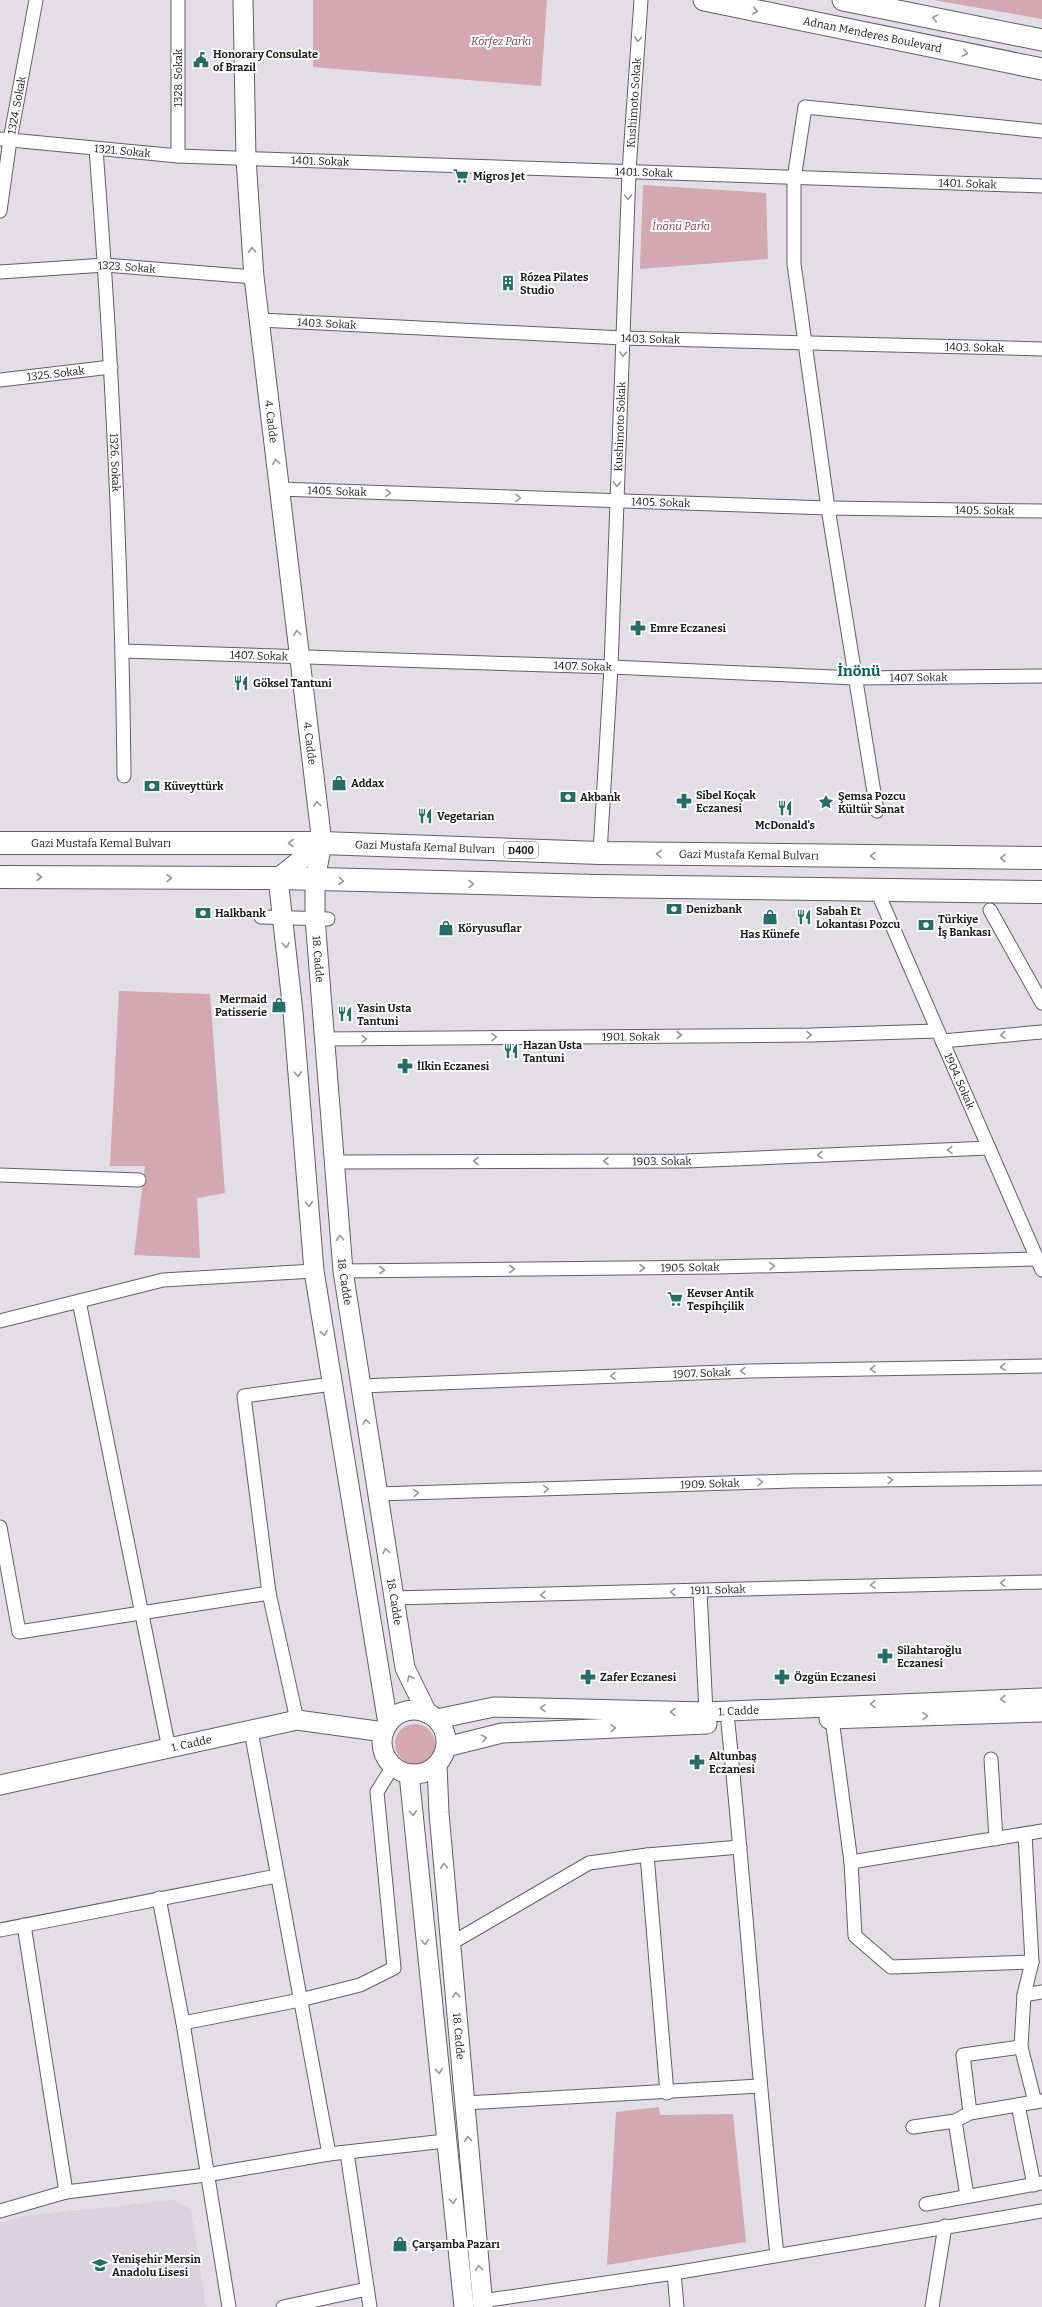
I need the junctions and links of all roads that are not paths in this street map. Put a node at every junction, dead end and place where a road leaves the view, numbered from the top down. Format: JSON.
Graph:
{"nodes":[{"id":1,"x":36,"y":0,"type":"edge"},
{"id":2,"x":178,"y":0,"type":"edge"},
{"id":3,"x":243,"y":0,"type":"edge"},
{"id":4,"x":641,"y":0,"type":"edge"},
{"id":5,"x":704,"y":0,"type":"edge"},
{"id":6,"x":843,"y":0,"type":"edge"},
{"id":7,"x":1042,"y":40,"type":"edge"},
{"id":8,"x":1042,"y":69,"type":"edge"},
{"id":9,"x":1042,"y":131,"type":"edge"},
{"id":10,"x":5,"y":139,"type":"edge"},
{"id":11,"x":96,"y":149,"type":"junction"},
{"id":12,"x":178,"y":156,"type":"junction"},
{"id":13,"x":246,"y":159,"type":"junction"},
{"id":14,"x":629,"y":171,"type":"junction"},
{"id":15,"x":794,"y":179,"type":"junction"},
{"id":16,"x":1042,"y":186,"type":"edge"},
{"id":17,"x":0,"y":211,"type":"edge"},
{"id":18,"x":105,"y":265,"type":"junction"},
{"id":19,"x":0,"y":272,"type":"edge"},
{"id":20,"x":254,"y":277,"type":"junction"},
{"id":21,"x":260,"y":320,"type":"junction"},
{"id":22,"x":623,"y":338,"type":"junction"},
{"id":23,"x":806,"y":343,"type":"junction"},
{"id":24,"x":1042,"y":349,"type":"edge"},
{"id":25,"x":111,"y":367,"type":"junction"},
{"id":26,"x":0,"y":380,"type":"edge"},
{"id":27,"x":280,"y":489,"type":"junction"},
{"id":28,"x":617,"y":502,"type":"junction"},
{"id":29,"x":828,"y":508,"type":"junction"},
{"id":30,"x":1042,"y":511,"type":"edge"},
{"id":31,"x":123,"y":651,"type":"junction"},
{"id":32,"x":300,"y":656,"type":"junction"},
{"id":33,"x":611,"y":667,"type":"junction"},
{"id":34,"x":1042,"y":676,"type":"edge"},
{"id":35,"x":855,"y":678,"type":"junction"},
{"id":36,"x":124,"y":776,"type":"dead end"},
{"id":37,"x":877,"y":811,"type":"dead end"},
{"id":38,"x":0,"y":843,"type":"edge"},
{"id":39,"x":322,"y":843,"type":"junction"},
{"id":40,"x":600,"y":853,"type":"junction"},
{"id":41,"x":1042,"y":858,"type":"edge"},
{"id":42,"x":0,"y":877,"type":"edge"},
{"id":43,"x":278,"y":878,"type":"junction"},
{"id":44,"x":315,"y":880,"type":"junction"},
{"id":45,"x":877,"y":891,"type":"junction"},
{"id":46,"x":1042,"y":892,"type":"edge"},
{"id":47,"x":990,"y":910,"type":"dead end"},
{"id":48,"x":261,"y":917,"type":"dead end"},
{"id":49,"x":283,"y":917,"type":"junction"},
{"id":50,"x":321,"y":918,"type":"junction"},
{"id":51,"x":1042,"y":1003,"type":"edge"},
{"id":52,"x":1042,"y":1032,"type":"edge"},
{"id":53,"x":940,"y":1036,"type":"junction"},
{"id":54,"x":324,"y":1040,"type":"junction"},
{"id":55,"x":989,"y":1148,"type":"junction"},
{"id":56,"x":334,"y":1162,"type":"junction"},
{"id":57,"x":0,"y":1175,"type":"edge"},
{"id":58,"x":139,"y":1180,"type":"dead end"},
{"id":59,"x":1040,"y":1264,"type":"edge"},
{"id":60,"x":314,"y":1271,"type":"junction"},
{"id":61,"x":343,"y":1271,"type":"junction"},
{"id":62,"x":79,"y":1301,"type":"junction"},
{"id":63,"x":0,"y":1321,"type":"edge"},
{"id":64,"x":1042,"y":1366,"type":"edge"},
{"id":65,"x":332,"y":1384,"type":"junction"},
{"id":66,"x":361,"y":1386,"type":"junction"},
{"id":67,"x":1042,"y":1478,"type":"edge"},
{"id":68,"x":377,"y":1494,"type":"junction"},
{"id":69,"x":0,"y":1527,"type":"edge"},
{"id":70,"x":1042,"y":1582,"type":"edge"},
{"id":71,"x":700,"y":1591,"type":"junction"},
{"id":72,"x":269,"y":1593,"type":"junction"},
{"id":73,"x":393,"y":1598,"type":"junction"},
{"id":74,"x":143,"y":1614,"type":"junction"},
{"id":75,"x":1042,"y":1698,"type":"edge"},
{"id":76,"x":706,"y":1712,"type":"junction"},
{"id":77,"x":1042,"y":1712,"type":"edge"},
{"id":78,"x":432,"y":1716,"type":"junction"},
{"id":79,"x":832,"y":1719,"type":"junction"},
{"id":80,"x":296,"y":1720,"type":"junction"},
{"id":81,"x":728,"y":1723,"type":"junction"},
{"id":82,"x":386,"y":1728,"type":"junction"},
{"id":83,"x":251,"y":1731,"type":"junction"},
{"id":84,"x":446,"y":1747,"type":"junction"},
{"id":85,"x":169,"y":1749,"type":"junction"},
{"id":86,"x":991,"y":1759,"type":"dead end"},
{"id":87,"x":437,"y":1765,"type":"junction"},
{"id":88,"x":401,"y":1770,"type":"junction"},
{"id":89,"x":0,"y":1785,"type":"edge"},
{"id":90,"x":1042,"y":1831,"type":"edge"},
{"id":91,"x":1025,"y":1834,"type":"junction"},
{"id":92,"x":996,"y":1839,"type":"junction"},
{"id":93,"x":740,"y":1847,"type":"junction"},
{"id":94,"x":647,"y":1855,"type":"junction"},
{"id":95,"x":851,"y":1862,"type":"junction"},
{"id":96,"x":277,"y":1876,"type":"junction"},
{"id":97,"x":159,"y":1898,"type":"junction"},
{"id":98,"x":24,"y":1925,"type":"junction"},
{"id":99,"x":0,"y":1930,"type":"edge"},
{"id":100,"x":450,"y":1944,"type":"junction"},
{"id":101,"x":1032,"y":1962,"type":"junction"},
{"id":102,"x":1042,"y":1992,"type":"edge"},
{"id":103,"x":1024,"y":1995,"type":"junction"},
{"id":104,"x":300,"y":2000,"type":"junction"},
{"id":105,"x":183,"y":2023,"type":"junction"},
{"id":106,"x":1021,"y":2047,"type":"junction"},
{"id":107,"x":759,"y":2086,"type":"junction"},
{"id":108,"x":667,"y":2093,"type":"junction"},
{"id":109,"x":1038,"y":2102,"type":"edge"},
{"id":110,"x":465,"y":2103,"type":"junction"},
{"id":111,"x":1018,"y":2105,"type":"junction"},
{"id":112,"x":970,"y":2113,"type":"junction"},
{"id":113,"x":955,"y":2121,"type":"junction"},
{"id":114,"x":914,"y":2127,"type":"dead end"},
{"id":115,"x":445,"y":2141,"type":"junction"},
{"id":116,"x":347,"y":2153,"type":"junction"},
{"id":117,"x":329,"y":2154,"type":"junction"},
{"id":118,"x":206,"y":2176,"type":"junction"},
{"id":119,"x":1038,"y":2184,"type":"edge"},
{"id":120,"x":66,"y":2192,"type":"junction"},
{"id":121,"x":967,"y":2196,"type":"junction"},
{"id":122,"x":926,"y":2204,"type":"dead end"},
{"id":123,"x":0,"y":2211,"type":"edge"},
{"id":124,"x":1042,"y":2211,"type":"edge"},
{"id":125,"x":945,"y":2226,"type":"junction"},
{"id":126,"x":776,"y":2255,"type":"junction"},
{"id":127,"x":674,"y":2273,"type":"junction"},
{"id":128,"x":367,"y":2289,"type":"junction"},
{"id":129,"x":482,"y":2304,"type":"edge"},
{"id":130,"x":229,"y":2307,"type":"edge"},
{"id":131,"x":282,"y":2307,"type":"edge"},
{"id":132,"x":370,"y":2307,"type":"edge"},
{"id":133,"x":464,"y":2307,"type":"edge"},
{"id":134,"x":677,"y":2307,"type":"edge"},
{"id":135,"x":932,"y":2307,"type":"edge"}],
"edges":[{"from":1,"to":10,"type":"street","name":"1324. Sokak"},
{"from":2,"to":12,"type":"street","name":"1328. Sokak"},
{"from":3,"to":13,"type":"street","name":"4. Cadde"},
{"from":4,"to":14,"type":"street","name":"Kushimoto Sokak","one_way":true},
{"from":5,"to":8,"type":"main road","name":"Adnan Menderes Boulevard","one_way":true},
{"from":7,"to":6,"type":"main road","one_way":true},
{"from":9,"to":15,"type":"street"},
{"from":10,"to":11,"type":"street","name":"1321. Sokak"},
{"from":10,"to":17,"type":"street","name":"1324. Sokak"},
{"from":11,"to":12,"type":"street","name":"1321. Sokak"},
{"from":11,"to":18,"type":"street","name":"1326. Sokak"},
{"from":12,"to":13,"type":"street","name":"1321. Sokak"},
{"from":13,"to":14,"type":"street","name":"1401. Sokak"},
{"from":20,"to":13,"type":"street","name":"4. Cadde","one_way":true},
{"from":14,"to":15,"type":"street","name":"1401. Sokak"},
{"from":14,"to":22,"type":"street","name":"Kushimoto Sokak","one_way":true},
{"from":15,"to":16,"type":"street","name":"1401. Sokak"},
{"from":15,"to":23,"type":"street"},
{"from":18,"to":19,"type":"street","name":"1323. Sokak"},
{"from":18,"to":20,"type":"street","name":"1323. Sokak"},
{"from":18,"to":25,"type":"street","name":"1326. Sokak"},
{"from":20,"to":21,"type":"street","name":"4. Cadde"},
{"from":21,"to":22,"type":"street","name":"1403. Sokak"},
{"from":27,"to":21,"type":"street","name":"4. Cadde","one_way":true},
{"from":22,"to":23,"type":"street","name":"1403. Sokak"},
{"from":22,"to":28,"type":"street","name":"Kushimoto Sokak","one_way":true},
{"from":23,"to":24,"type":"street","name":"1403. Sokak"},
{"from":23,"to":29,"type":"street"},
{"from":25,"to":26,"type":"street","name":"1325. Sokak"},
{"from":25,"to":31,"type":"street","name":"1326. Sokak"},
{"from":27,"to":28,"type":"street","name":"1405. Sokak","one_way":true},
{"from":32,"to":27,"type":"street","name":"4. Cadde","one_way":true},
{"from":28,"to":29,"type":"street","name":"1405. Sokak"},
{"from":28,"to":33,"type":"street","name":"Kushimoto Sokak"},
{"from":29,"to":30,"type":"street","name":"1405. Sokak"},
{"from":29,"to":35,"type":"street"},
{"from":31,"to":32,"type":"street","name":"1407. Sokak"},
{"from":31,"to":36,"type":"street","name":"1326. Sokak"},
{"from":32,"to":33,"type":"street","name":"1407. Sokak"},
{"from":39,"to":32,"type":"street","name":"4. Cadde","one_way":true},
{"from":33,"to":35,"type":"street","name":"1407. Sokak"},
{"from":33,"to":40,"type":"street","name":"Kushimoto Sokak"},
{"from":34,"to":35,"type":"street","name":"1407. Sokak"},
{"from":35,"to":37,"type":"street"},
{"from":39,"to":38,"type":"highway","name":"Gazi Mustafa Kemal Bulvarı","number":"D400","one_way":true},
{"from":39,"to":40,"type":"highway","name":"Gazi Mustafa Kemal Bulvarı","number":"D400"},
{"from":39,"to":43,"type":"street"},
{"from":39,"to":44,"type":"street","name":"18. Cadde"},
{"from":41,"to":40,"type":"highway","name":"Gazi Mustafa Kemal Bulvarı","number":"D400","one_way":true},
{"from":42,"to":43,"type":"highway","one_way":true},
{"from":43,"to":44,"type":"highway"},
{"from":43,"to":49,"type":"street"},
{"from":44,"to":45,"type":"highway","one_way":true},
{"from":44,"to":50,"type":"street","name":"18. Cadde"},
{"from":45,"to":46,"type":"highway"},
{"from":45,"to":53,"type":"street","name":"1904. Sokak"},
{"from":47,"to":51,"type":"street"},
{"from":48,"to":49,"type":"street"},
{"from":49,"to":50,"type":"street"},
{"from":49,"to":60,"type":"street","one_way":true},
{"from":50,"to":54,"type":"street","name":"18. Cadde"},
{"from":52,"to":53,"type":"street","name":"1901. Sokak","one_way":true},
{"from":54,"to":53,"type":"street","name":"1901. Sokak","one_way":true},
{"from":53,"to":55,"type":"street","name":"1904. Sokak"},
{"from":54,"to":56,"type":"street","name":"18. Cadde"},
{"from":55,"to":56,"type":"street","name":"1903. Sokak","one_way":true},
{"from":55,"to":59,"type":"street","name":"1904. Sokak"},
{"from":61,"to":56,"type":"street","name":"18. Cadde","one_way":true},
{"from":57,"to":58,"type":"street"},
{"from":61,"to":59,"type":"street","name":"1905. Sokak","one_way":true},
{"from":60,"to":62,"type":"street"},
{"from":60,"to":65,"type":"street","one_way":true},
{"from":61,"to":66,"type":"street","name":"18. Cadde"},
{"from":62,"to":63,"type":"street"},
{"from":62,"to":74,"type":"street"},
{"from":64,"to":66,"type":"street","name":"1907. Sokak","one_way":true},
{"from":65,"to":72,"type":"street"},
{"from":65,"to":82,"type":"street"},
{"from":68,"to":66,"type":"street","name":"18. Cadde","one_way":true},
{"from":68,"to":67,"type":"street","name":"1909. Sokak","one_way":true},
{"from":73,"to":68,"type":"street","name":"18. Cadde","one_way":true},
{"from":69,"to":74,"type":"street"},
{"from":70,"to":71,"type":"street","name":"1911. Sokak","one_way":true},
{"from":71,"to":73,"type":"street","name":"1911. Sokak","one_way":true},
{"from":71,"to":76,"type":"street"},
{"from":72,"to":74,"type":"street"},
{"from":72,"to":80,"type":"street"},
{"from":78,"to":73,"type":"street","name":"18. Cadde","one_way":true},
{"from":74,"to":85,"type":"street"},
{"from":75,"to":76,"type":"street","name":"1. Cadde","one_way":true},
{"from":76,"to":78,"type":"street","name":"1. Cadde","one_way":true},
{"from":79,"to":77,"type":"street","name":"1. Cadde","one_way":true},
{"from":78,"to":82,"type":"street"},
{"from":78,"to":84,"type":"street"},
{"from":79,"to":81,"type":"street","name":"1. Cadde"},
{"from":79,"to":95,"type":"street"},
{"from":80,"to":82,"type":"street","name":"1. Cadde"},
{"from":80,"to":83,"type":"street","name":"1. Cadde"},
{"from":84,"to":81,"type":"street","name":"1. Cadde","one_way":true},
{"from":81,"to":93,"type":"street"},
{"from":82,"to":88,"type":"street"},
{"from":83,"to":85,"type":"street","name":"1. Cadde"},
{"from":83,"to":96,"type":"street"},
{"from":84,"to":87,"type":"street"},
{"from":85,"to":89,"type":"street","name":"1. Cadde"},
{"from":86,"to":92,"type":"street"},
{"from":87,"to":88,"type":"street"},
{"from":100,"to":87,"type":"street","name":"18. Cadde","one_way":true},
{"from":88,"to":104,"type":"street"},
{"from":88,"to":115,"type":"street","one_way":true},
{"from":90,"to":91,"type":"street"},
{"from":91,"to":92,"type":"street"},
{"from":91,"to":101,"type":"street"},
{"from":92,"to":95,"type":"street"},
{"from":93,"to":94,"type":"street"},
{"from":93,"to":107,"type":"street"},
{"from":94,"to":100,"type":"street"},
{"from":94,"to":108,"type":"street"},
{"from":95,"to":101,"type":"street"},
{"from":96,"to":97,"type":"street"},
{"from":96,"to":104,"type":"street"},
{"from":97,"to":98,"type":"street"},
{"from":97,"to":105,"type":"street"},
{"from":98,"to":99,"type":"street"},
{"from":98,"to":120,"type":"street"},
{"from":110,"to":100,"type":"street","name":"18. Cadde","one_way":true},
{"from":101,"to":103,"type":"street"},
{"from":102,"to":103,"type":"street"},
{"from":103,"to":106,"type":"street"},
{"from":104,"to":105,"type":"street"},
{"from":104,"to":117,"type":"street"},
{"from":105,"to":118,"type":"street"},
{"from":106,"to":109,"type":"street"},
{"from":106,"to":112,"type":"street"},
{"from":107,"to":108,"type":"street"},
{"from":107,"to":126,"type":"street"},
{"from":108,"to":110,"type":"street"},
{"from":109,"to":111,"type":"street"},
{"from":129,"to":110,"type":"street","name":"18. Cadde","one_way":true},
{"from":111,"to":112,"type":"street"},
{"from":111,"to":119,"type":"street"},
{"from":112,"to":113,"type":"street"},
{"from":113,"to":114,"type":"street"},
{"from":113,"to":121,"type":"street"},
{"from":115,"to":116,"type":"street"},
{"from":115,"to":133,"type":"street","one_way":true},
{"from":116,"to":117,"type":"street"},
{"from":116,"to":128,"type":"street"},
{"from":117,"to":118,"type":"street"},
{"from":118,"to":120,"type":"street"},
{"from":118,"to":130,"type":"street"},
{"from":119,"to":121,"type":"street"},
{"from":120,"to":123,"type":"street"},
{"from":121,"to":122,"type":"street"},
{"from":124,"to":125,"type":"street"},
{"from":125,"to":126,"type":"street"},
{"from":125,"to":135,"type":"street"},
{"from":126,"to":127,"type":"street"},
{"from":127,"to":129,"type":"street"},
{"from":127,"to":134,"type":"street"},
{"from":128,"to":131,"type":"street"},
{"from":128,"to":132,"type":"street"}]}
